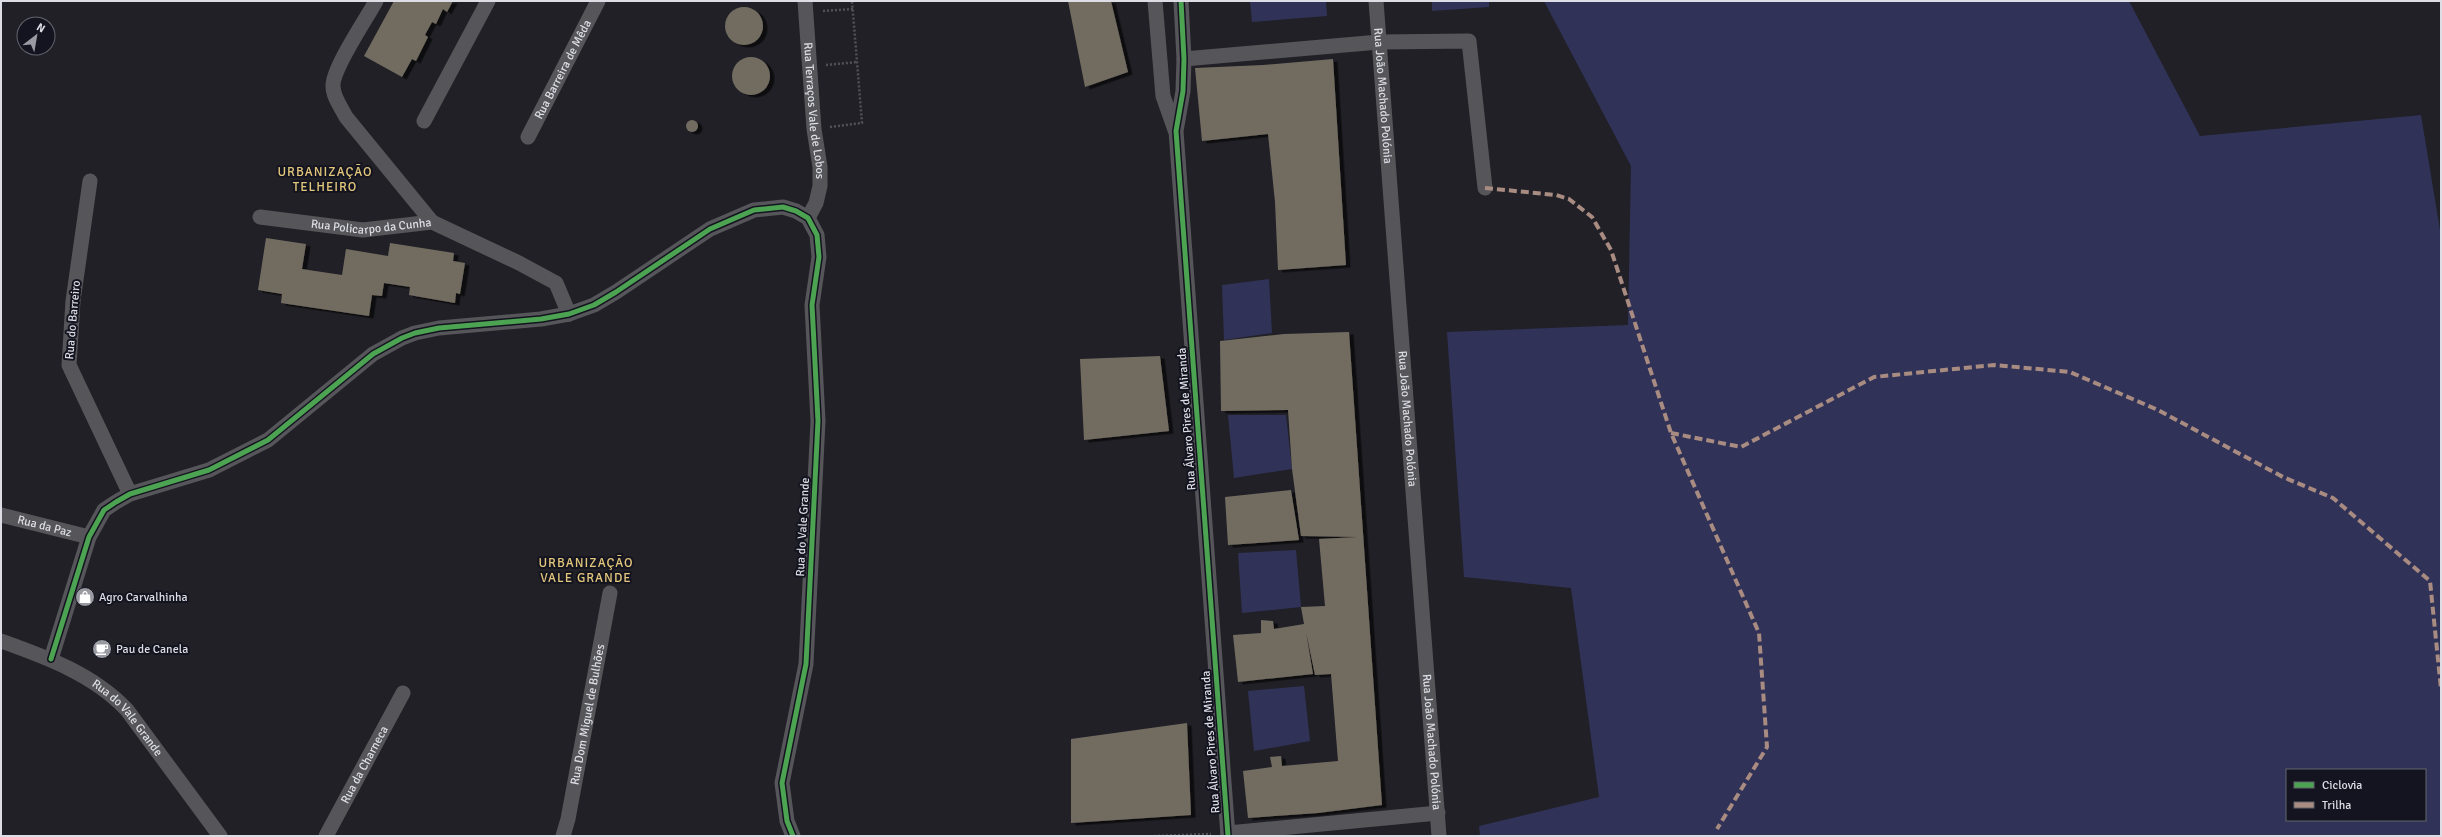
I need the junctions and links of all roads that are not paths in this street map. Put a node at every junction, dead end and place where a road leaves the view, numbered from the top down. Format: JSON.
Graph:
{"nodes":[{"id":1,"x":376,"y":1,"type":"edge"},
{"id":2,"x":488,"y":1,"type":"edge"},
{"id":3,"x":598,"y":1,"type":"edge"},
{"id":4,"x":1155,"y":1,"type":"edge"},
{"id":5,"x":1181,"y":1,"type":"edge"},
{"id":6,"x":1376,"y":1,"type":"edge"},
{"id":7,"x":805,"y":7,"type":"edge"},
{"id":8,"x":1379,"y":42,"type":"junction"},
{"id":9,"x":1184,"y":59,"type":"junction"},
{"id":10,"x":424,"y":121,"type":"dead end"},
{"id":11,"x":1176,"y":131,"type":"junction"},
{"id":12,"x":528,"y":137,"type":"dead end"},
{"id":13,"x":90,"y":180,"type":"dead end"},
{"id":14,"x":1485,"y":188,"type":"dead end"},
{"id":15,"x":260,"y":217,"type":"dead end"},
{"id":16,"x":808,"y":218,"type":"junction"},
{"id":17,"x":432,"y":222,"type":"junction"},
{"id":18,"x":569,"y":314,"type":"junction"},
{"id":19,"x":130,"y":494,"type":"junction"},
{"id":20,"x":1,"y":515,"type":"edge"},
{"id":21,"x":89,"y":537,"type":"junction"},
{"id":22,"x":610,"y":593,"type":"dead end"},
{"id":23,"x":1,"y":641,"type":"edge"},
{"id":24,"x":51,"y":659,"type":"junction"},
{"id":25,"x":403,"y":693,"type":"dead end"},
{"id":26,"x":1438,"y":813,"type":"junction"},
{"id":27,"x":1228,"y":835,"type":"edge"},
{"id":28,"x":220,"y":836,"type":"edge"},
{"id":29,"x":326,"y":836,"type":"edge"},
{"id":30,"x":563,"y":836,"type":"edge"},
{"id":31,"x":793,"y":836,"type":"edge"},
{"id":32,"x":1439,"y":836,"type":"edge"}],
"edges":[{"from":1,"to":17,"type":"street"},
{"from":2,"to":10,"type":"street"},
{"from":3,"to":12,"type":"street","name":"Rua Barreira de Mêda"},
{"from":4,"to":11,"type":"street","name":"Rua Álvaro Pires de Miranda"},
{"from":5,"to":9,"type":"street","name":"Rua Álvaro Pires de Miranda"},
{"from":6,"to":8,"type":"street","name":"Rua João Machado Polónia"},
{"from":7,"to":16,"type":"street","name":"Rua Terraços Vale de Lobos"},
{"from":8,"to":9,"type":"street"},
{"from":8,"to":14,"type":"street"},
{"from":8,"to":26,"type":"street","name":"Rua João Machado Polónia"},
{"from":9,"to":11,"type":"street","name":"Rua Álvaro Pires de Miranda"},
{"from":11,"to":27,"type":"street","name":"Rua Álvaro Pires de Miranda"},
{"from":13,"to":19,"type":"street","name":"Rua do Barreiro"},
{"from":15,"to":17,"type":"street","name":"Rua Policarpo da Cunha"},
{"from":16,"to":18,"type":"street"},
{"from":16,"to":31,"type":"street","name":"Rua do Vale Grande"},
{"from":17,"to":18,"type":"street","name":"Rua Policarpo da Cunha"},
{"from":18,"to":19,"type":"street"},
{"from":19,"to":21,"type":"street"},
{"from":20,"to":21,"type":"street","name":"Rua da Paz"},
{"from":21,"to":24,"type":"street"},
{"from":22,"to":30,"type":"street","name":"Rua Dom Miguel de Bulhões"},
{"from":23,"to":24,"type":"street","name":"Rua do Vale Grande"},
{"from":24,"to":28,"type":"street","name":"Rua do Vale Grande"},
{"from":25,"to":29,"type":"street","name":"Rua da Charneca"},
{"from":26,"to":27,"type":"street"},
{"from":26,"to":32,"type":"street","name":"Rua João Machado Polónia"}]}
